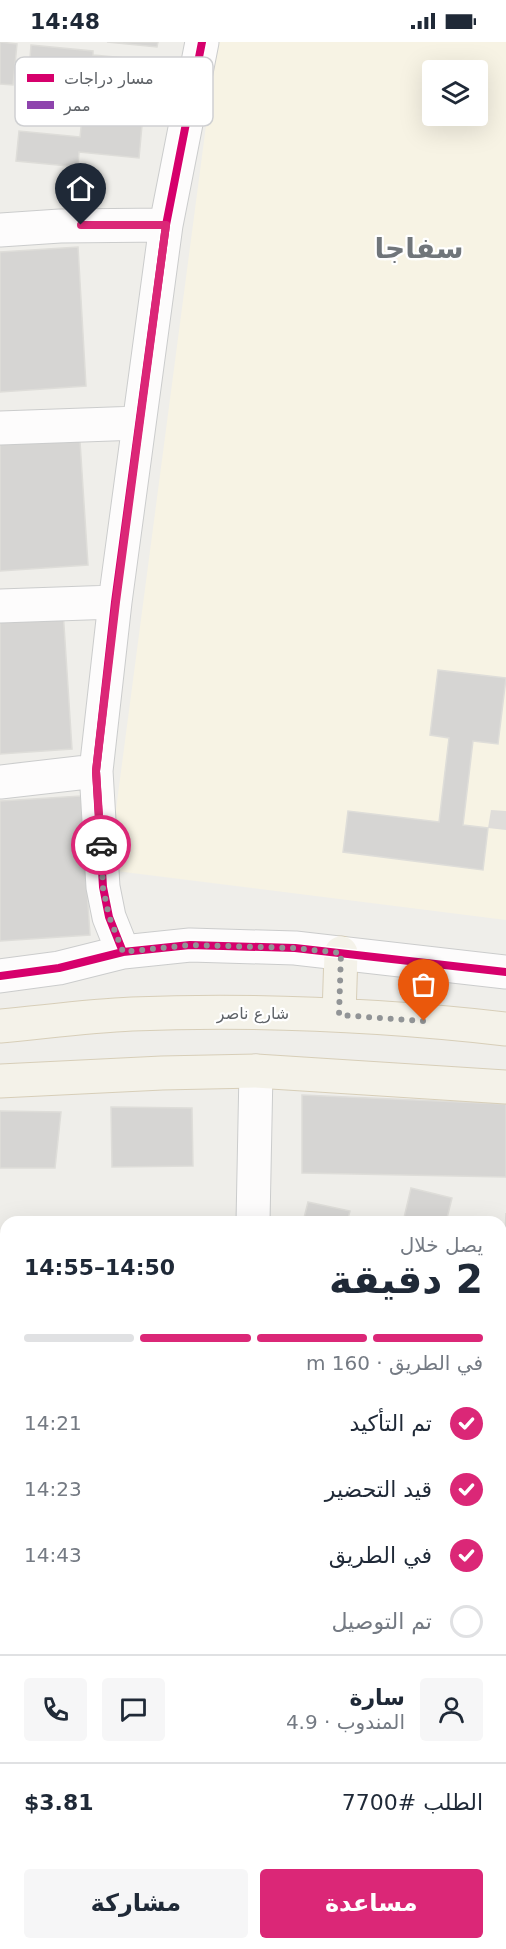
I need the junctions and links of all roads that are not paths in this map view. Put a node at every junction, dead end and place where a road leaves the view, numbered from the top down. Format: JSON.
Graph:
{"nodes":[{"id":1,"x":202,"y":42,"type":"edge"},
{"id":2,"x":199,"y":57,"type":"edge"},
{"id":3,"x":185,"y":126,"type":"edge"},
{"id":4,"x":166,"y":225,"type":"junction"},
{"id":5,"x":0,"y":230,"type":"edge"},
{"id":6,"x":139,"y":423,"type":"junction"},
{"id":7,"x":0,"y":428,"type":"edge"},
{"id":8,"x":116,"y":602,"type":"junction"},
{"id":9,"x":0,"y":606,"type":"edge"},
{"id":10,"x":96,"y":771,"type":"junction"},
{"id":11,"x":0,"y":782,"type":"edge"},
{"id":12,"x":123,"y":952,"type":"junction"},
{"id":13,"x":341,"y":953,"type":"junction"},
{"id":14,"x":506,"y":972,"type":"edge"},
{"id":15,"x":0,"y":976,"type":"edge"},
{"id":16,"x":339,"y":1015,"type":"junction"},
{"id":17,"x":0,"y":1026,"type":"edge"},
{"id":18,"x":506,"y":1029,"type":"edge"},
{"id":19,"x":256,"y":1071,"type":"junction"},
{"id":20,"x":0,"y":1082,"type":"edge"},
{"id":21,"x":506,"y":1087,"type":"edge"},
{"id":22,"x":253,"y":1216,"type":"edge"}],
"edges":[{"from":1,"to":2,"type":"street"},
{"from":3,"to":4,"type":"street"},
{"from":4,"to":5,"type":"street"},
{"from":4,"to":6,"type":"street"},
{"from":6,"to":7,"type":"street"},
{"from":6,"to":8,"type":"street"},
{"from":8,"to":9,"type":"street"},
{"from":8,"to":10,"type":"street"},
{"from":10,"to":11,"type":"street"},
{"from":10,"to":12,"type":"street"},
{"from":12,"to":13,"type":"street"},
{"from":12,"to":15,"type":"street"},
{"from":13,"to":14,"type":"street"},
{"from":13,"to":16,"type":"main road"},
{"from":16,"to":17,"type":"main road","name":"شارع ناصر"},
{"from":16,"to":18,"type":"main road","name":"شارع ناصر"},
{"from":19,"to":20,"type":"main road"},
{"from":19,"to":21,"type":"main road"},
{"from":19,"to":22,"type":"street"}]}
